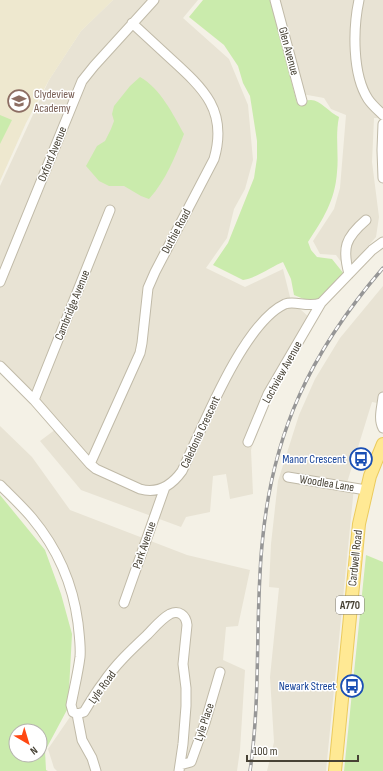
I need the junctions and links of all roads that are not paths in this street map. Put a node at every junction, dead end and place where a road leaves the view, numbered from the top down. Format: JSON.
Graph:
{"nodes":[{"id":1,"x":154,"y":0,"type":"edge"},
{"id":2,"x":276,"y":0,"type":"edge"},
{"id":3,"x":359,"y":0,"type":"edge"},
{"id":4,"x":132,"y":23,"type":"junction"},
{"id":5,"x":302,"y":101,"type":"dead end"},
{"id":6,"x":383,"y":115,"type":"edge"},
{"id":7,"x":383,"y":124,"type":"edge"},
{"id":8,"x":383,"y":178,"type":"edge"},
{"id":9,"x":110,"y":210,"type":"dead end"},
{"id":10,"x":366,"y":220,"type":"dead end"},
{"id":11,"x":383,"y":242,"type":"edge"},
{"id":12,"x":349,"y":274,"type":"junction"},
{"id":13,"x":0,"y":282,"type":"edge"},
{"id":14,"x":321,"y":303,"type":"junction"},
{"id":15,"x":0,"y":366,"type":"edge"},
{"id":16,"x":383,"y":397,"type":"edge"},
{"id":17,"x":34,"y":400,"type":"junction"},
{"id":18,"x":383,"y":428,"type":"edge"},
{"id":19,"x":248,"y":442,"type":"dead end"},
{"id":20,"x":383,"y":444,"type":"edge"},
{"id":21,"x":90,"y":464,"type":"junction"},
{"id":22,"x":288,"y":477,"type":"dead end"},
{"id":23,"x":0,"y":485,"type":"edge"},
{"id":24,"x":165,"y":487,"type":"junction"},
{"id":25,"x":366,"y":490,"type":"junction"},
{"id":26,"x":124,"y":603,"type":"dead end"},
{"id":27,"x":220,"y":672,"type":"dead end"},
{"id":28,"x":77,"y":714,"type":"junction"},
{"id":29,"x":179,"y":768,"type":"edge"},
{"id":30,"x":96,"y":771,"type":"edge"},
{"id":31,"x":335,"y":771,"type":"edge"}],
"edges":[{"from":1,"to":4,"type":"street","name":"Oxford Avenue"},
{"from":2,"to":5,"type":"street","name":"Glen Avenue"},
{"from":3,"to":6,"type":"street"},
{"from":4,"to":13,"type":"street","name":"Oxford Avenue"},
{"from":4,"to":21,"type":"street","name":"Duthie Road"},
{"from":7,"to":8,"type":"street"},
{"from":9,"to":17,"type":"street","name":"Cambridge Avenue"},
{"from":10,"to":12,"type":"street"},
{"from":11,"to":12,"type":"street"},
{"from":12,"to":14,"type":"street"},
{"from":14,"to":19,"type":"street","name":"Lochview Avenue"},
{"from":14,"to":24,"type":"street","name":"Caledonia Crescent"},
{"from":15,"to":17,"type":"street"},
{"from":16,"to":18,"type":"street"},
{"from":17,"to":21,"type":"street"},
{"from":20,"to":25,"type":"main road","name":"Cardwell Road","number":"A770"},
{"from":21,"to":24,"type":"street"},
{"from":22,"to":25,"type":"street","name":"Woodlea Lane"},
{"from":23,"to":28,"type":"street","name":"Lyle Road"},
{"from":24,"to":26,"type":"street","name":"Park Avenue"},
{"from":25,"to":31,"type":"main road","name":"Cardwell Road","number":"A770"},
{"from":27,"to":29,"type":"street","name":"Lyle Place"},
{"from":28,"to":29,"type":"street","name":"Lyle Road"},
{"from":28,"to":30,"type":"street"}]}
